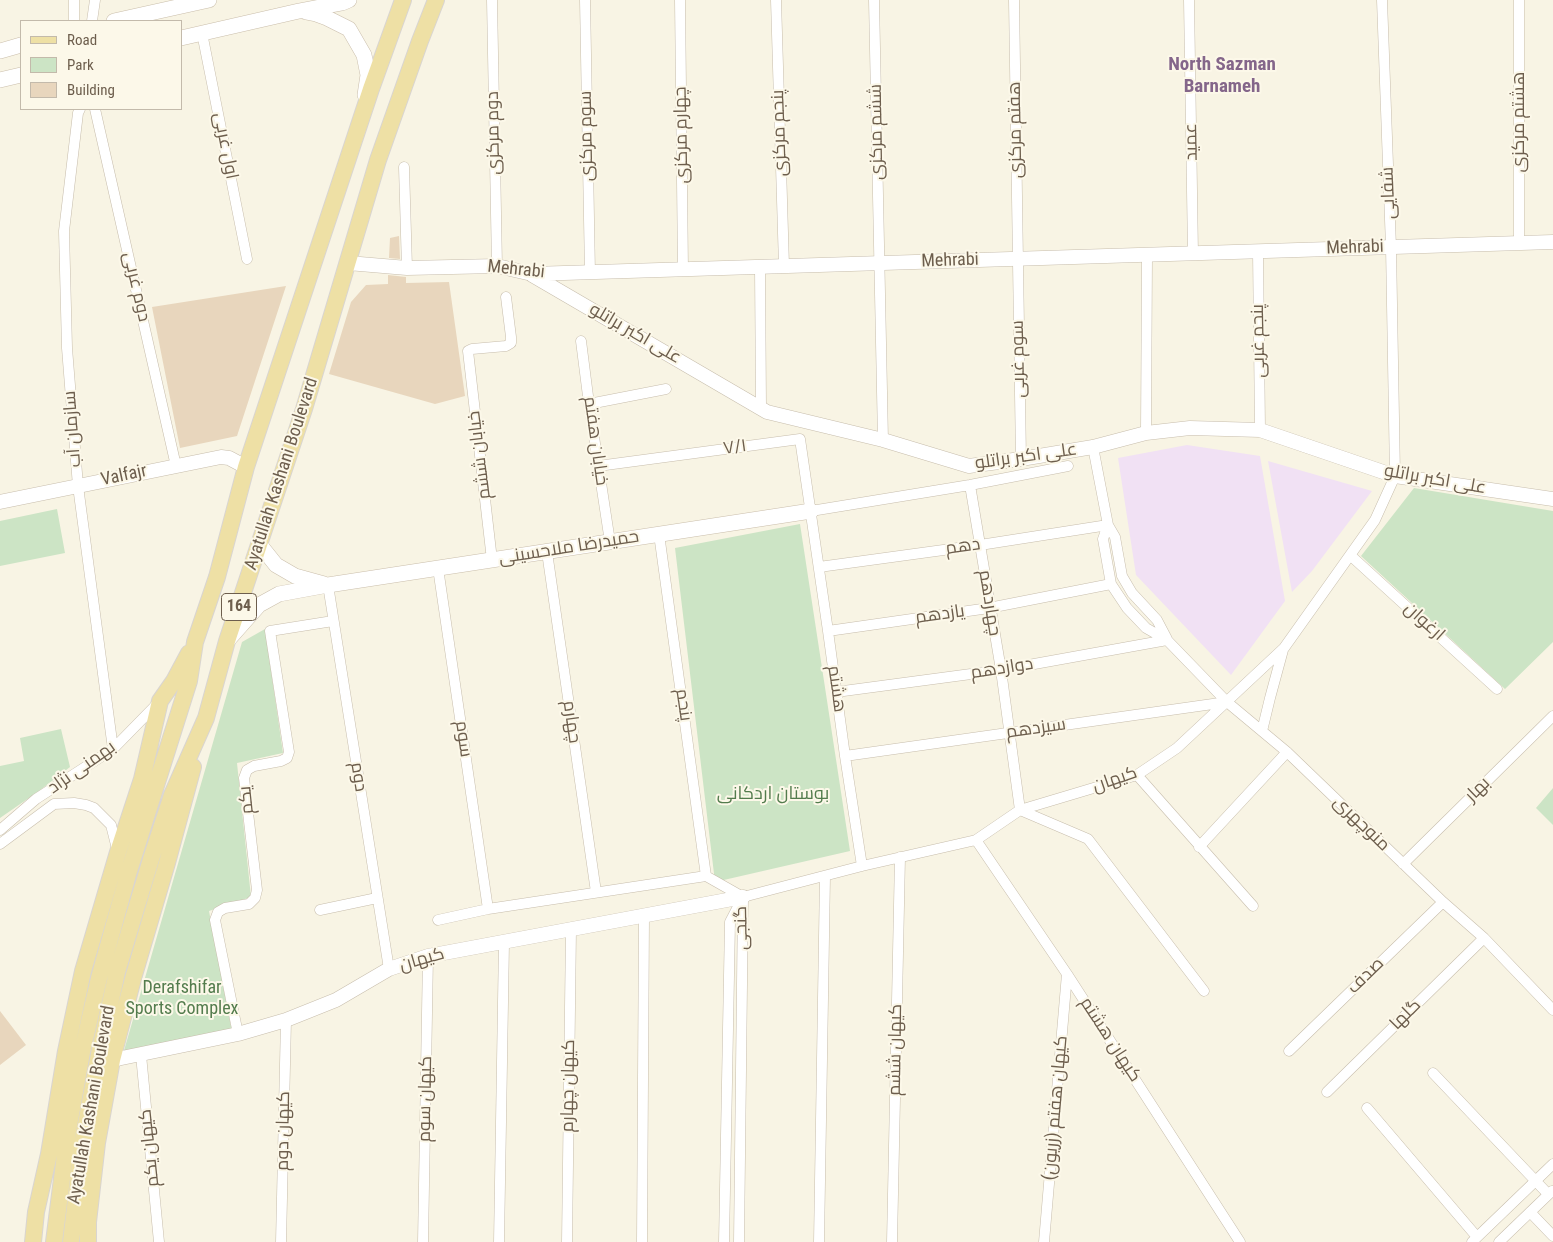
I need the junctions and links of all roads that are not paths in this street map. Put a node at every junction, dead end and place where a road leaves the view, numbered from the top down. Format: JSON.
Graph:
{"nodes":[{"id":1,"x":74,"y":0,"type":"edge"},
{"id":2,"x":95,"y":0,"type":"edge"},
{"id":3,"x":209,"y":0,"type":"edge"},
{"id":4,"x":349,"y":0,"type":"edge"},
{"id":5,"x":403,"y":0,"type":"edge"},
{"id":6,"x":436,"y":0,"type":"edge"},
{"id":7,"x":492,"y":0,"type":"edge"},
{"id":8,"x":585,"y":0,"type":"edge"},
{"id":9,"x":680,"y":0,"type":"edge"},
{"id":10,"x":776,"y":0,"type":"edge"},
{"id":11,"x":874,"y":0,"type":"edge"},
{"id":12,"x":1014,"y":0,"type":"edge"},
{"id":13,"x":1190,"y":0,"type":"edge"},
{"id":14,"x":1382,"y":0,"type":"edge"},
{"id":15,"x":1519,"y":0,"type":"edge"},
{"id":16,"x":299,"y":11,"type":"junction"},
{"id":17,"x":74,"y":20,"type":"edge"},
{"id":18,"x":92,"y":20,"type":"edge"},
{"id":19,"x":119,"y":20,"type":"edge"},
{"id":20,"x":202,"y":33,"type":"junction"},
{"id":21,"x":182,"y":38,"type":"edge"},
{"id":22,"x":20,"y":45,"type":"edge"},
{"id":23,"x":0,"y":51,"type":"edge"},
{"id":24,"x":20,"y":75,"type":"edge"},
{"id":25,"x":0,"y":80,"type":"edge"},
{"id":26,"x":80,"y":110,"type":"edge"},
{"id":27,"x":95,"y":110,"type":"edge"},
{"id":28,"x":355,"y":139,"type":"junction"},
{"id":29,"x":404,"y":167,"type":"dead end"},
{"id":30,"x":1553,"y":242,"type":"edge"},
{"id":31,"x":1519,"y":243,"type":"junction"},
{"id":32,"x":1391,"y":247,"type":"junction"},
{"id":33,"x":1258,"y":251,"type":"junction"},
{"id":34,"x":1193,"y":254,"type":"junction"},
{"id":35,"x":1147,"y":255,"type":"junction"},
{"id":36,"x":247,"y":259,"type":"dead end"},
{"id":37,"x":1018,"y":259,"type":"junction"},
{"id":38,"x":348,"y":263,"type":"junction"},
{"id":39,"x":879,"y":264,"type":"junction"},
{"id":40,"x":497,"y":266,"type":"junction"},
{"id":41,"x":760,"y":266,"type":"junction"},
{"id":42,"x":784,"y":266,"type":"junction"},
{"id":43,"x":407,"y":268,"type":"junction"},
{"id":44,"x":683,"y":270,"type":"junction"},
{"id":45,"x":590,"y":273,"type":"junction"},
{"id":46,"x":532,"y":274,"type":"junction"},
{"id":47,"x":506,"y":297,"type":"dead end"},
{"id":48,"x":581,"y":341,"type":"dead end"},
{"id":49,"x":666,"y":389,"type":"dead end"},
{"id":50,"x":589,"y":404,"type":"junction"},
{"id":51,"x":761,"y":408,"type":"junction"},
{"id":52,"x":1260,"y":430,"type":"junction"},
{"id":53,"x":1146,"y":434,"type":"junction"},
{"id":54,"x":883,"y":440,"type":"junction"},
{"id":55,"x":1093,"y":447,"type":"junction"},
{"id":56,"x":1021,"y":459,"type":"junction"},
{"id":57,"x":176,"y":466,"type":"junction"},
{"id":58,"x":598,"y":466,"type":"junction"},
{"id":59,"x":1068,"y":466,"type":"dead end"},
{"id":60,"x":246,"y":468,"type":"junction"},
{"id":61,"x":1395,"y":476,"type":"junction"},
{"id":62,"x":78,"y":486,"type":"junction"},
{"id":63,"x":970,"y":486,"type":"junction"},
{"id":64,"x":1553,"y":499,"type":"edge"},
{"id":65,"x":0,"y":502,"type":"edge"},
{"id":66,"x":811,"y":511,"type":"junction"},
{"id":67,"x":1108,"y":525,"type":"junction"},
{"id":68,"x":659,"y":534,"type":"junction"},
{"id":69,"x":610,"y":542,"type":"junction"},
{"id":70,"x":260,"y":545,"type":"junction"},
{"id":71,"x":980,"y":545,"type":"junction"},
{"id":72,"x":547,"y":552,"type":"junction"},
{"id":73,"x":1350,"y":555,"type":"junction"},
{"id":74,"x":492,"y":560,"type":"junction"},
{"id":75,"x":819,"y":567,"type":"junction"},
{"id":76,"x":438,"y":568,"type":"junction"},
{"id":77,"x":1111,"y":584,"type":"junction"},
{"id":78,"x":328,"y":585,"type":"junction"},
{"id":79,"x":989,"y":608,"type":"junction"},
{"id":80,"x":333,"y":621,"type":"junction"},
{"id":81,"x":828,"y":631,"type":"junction"},
{"id":82,"x":1167,"y":640,"type":"junction"},
{"id":83,"x":227,"y":641,"type":"junction"},
{"id":84,"x":195,"y":642,"type":"junction"},
{"id":85,"x":1284,"y":648,"type":"junction"},
{"id":86,"x":1000,"y":670,"type":"junction"},
{"id":87,"x":1498,"y":689,"type":"dead end"},
{"id":88,"x":836,"y":692,"type":"junction"},
{"id":89,"x":160,"y":701,"type":"junction"},
{"id":90,"x":1227,"y":702,"type":"junction"},
{"id":91,"x":1553,"y":716,"type":"edge"},
{"id":92,"x":206,"y":718,"type":"junction"},
{"id":93,"x":1262,"y":731,"type":"junction"},
{"id":94,"x":1009,"y":732,"type":"junction"},
{"id":95,"x":113,"y":749,"type":"junction"},
{"id":96,"x":1287,"y":752,"type":"junction"},
{"id":97,"x":845,"y":756,"type":"junction"},
{"id":98,"x":1137,"y":775,"type":"junction"},
{"id":99,"x":1020,"y":810,"type":"junction"},
{"id":100,"x":0,"y":830,"type":"edge"},
{"id":101,"x":976,"y":840,"type":"junction"},
{"id":102,"x":0,"y":844,"type":"edge"},
{"id":103,"x":1199,"y":847,"type":"junction"},
{"id":104,"x":118,"y":852,"type":"junction"},
{"id":105,"x":900,"y":857,"type":"junction"},
{"id":106,"x":1403,"y":864,"type":"junction"},
{"id":107,"x":862,"y":866,"type":"junction"},
{"id":108,"x":706,"y":876,"type":"junction"},
{"id":109,"x":825,"y":876,"type":"junction"},
{"id":110,"x":596,"y":892,"type":"junction"},
{"id":111,"x":743,"y":897,"type":"junction"},
{"id":112,"x":377,"y":898,"type":"junction"},
{"id":113,"x":1443,"y":902,"type":"junction"},
{"id":114,"x":1252,"y":906,"type":"dead end"},
{"id":115,"x":488,"y":909,"type":"junction"},
{"id":116,"x":320,"y":910,"type":"dead end"},
{"id":117,"x":644,"y":916,"type":"junction"},
{"id":118,"x":438,"y":920,"type":"dead end"},
{"id":119,"x":571,"y":929,"type":"junction"},
{"id":120,"x":1484,"y":938,"type":"junction"},
{"id":121,"x":504,"y":942,"type":"junction"},
{"id":122,"x":428,"y":956,"type":"junction"},
{"id":123,"x":389,"y":969,"type":"junction"},
{"id":124,"x":1067,"y":974,"type":"junction"},
{"id":125,"x":1204,"y":991,"type":"dead end"},
{"id":126,"x":1553,"y":1010,"type":"edge"},
{"id":127,"x":286,"y":1020,"type":"junction"},
{"id":128,"x":238,"y":1034,"type":"junction"},
{"id":129,"x":1290,"y":1051,"type":"dead end"},
{"id":130,"x":140,"y":1055,"type":"junction"},
{"id":131,"x":112,"y":1060,"type":"junction"},
{"id":132,"x":1433,"y":1073,"type":"dead end"},
{"id":133,"x":1328,"y":1092,"type":"dead end"},
{"id":134,"x":1367,"y":1108,"type":"dead end"},
{"id":135,"x":1553,"y":1164,"type":"edge"},
{"id":136,"x":1536,"y":1182,"type":"junction"},
{"id":137,"x":1551,"y":1192,"type":"edge"},
{"id":138,"x":1530,"y":1212,"type":"junction"},
{"id":139,"x":64,"y":1219,"type":"junction"},
{"id":140,"x":1553,"y":1236,"type":"edge"},
{"id":141,"x":1475,"y":1239,"type":"edge"},
{"id":142,"x":33,"y":1242,"type":"edge"},
{"id":143,"x":54,"y":1242,"type":"edge"},
{"id":144,"x":71,"y":1242,"type":"edge"},
{"id":145,"x":88,"y":1242,"type":"edge"},
{"id":146,"x":159,"y":1242,"type":"edge"},
{"id":147,"x":281,"y":1242,"type":"edge"},
{"id":148,"x":423,"y":1242,"type":"edge"},
{"id":149,"x":498,"y":1242,"type":"edge"},
{"id":150,"x":567,"y":1242,"type":"edge"},
{"id":151,"x":642,"y":1242,"type":"edge"},
{"id":152,"x":724,"y":1242,"type":"edge"},
{"id":153,"x":739,"y":1242,"type":"edge"},
{"id":154,"x":819,"y":1242,"type":"edge"},
{"id":155,"x":892,"y":1242,"type":"edge"},
{"id":156,"x":1044,"y":1242,"type":"edge"},
{"id":157,"x":1240,"y":1242,"type":"edge"},
{"id":158,"x":1499,"y":1242,"type":"edge"}],
"edges":[{"from":1,"to":17,"type":"street"},
{"from":2,"to":18,"type":"street"},
{"from":3,"to":19,"type":"main road"},
{"from":4,"to":16,"type":"main road"},
{"from":5,"to":28,"type":"main road","name":"Ayatullah Kashani Boulevard","number":"164"},
{"from":6,"to":38,"type":"main road","name":"Ayatullah Kashani Boulevard","number":"164"},
{"from":7,"to":40,"type":"street","name":"دوم مرکزی"},
{"from":8,"to":45,"type":"street","name":"سوم مرکزی"},
{"from":9,"to":44,"type":"street","name":"چهارم مرکزی"},
{"from":10,"to":42,"type":"street","name":"پنجم مرکزی"},
{"from":11,"to":39,"type":"street","name":"ششم مرکزی"},
{"from":12,"to":37,"type":"street","name":"هفتم مرکزی"},
{"from":13,"to":34,"type":"street","name":"عمید"},
{"from":14,"to":32,"type":"street","name":"شفایی"},
{"from":15,"to":31,"type":"street","name":"هشتم مرکزی"},
{"from":16,"to":20,"type":"main road"},
{"from":16,"to":28,"type":"main road"},
{"from":20,"to":21,"type":"main road"},
{"from":20,"to":36,"type":"street","name":"اول غربی"},
{"from":22,"to":23,"type":"main road"},
{"from":24,"to":25,"type":"main road"},
{"from":26,"to":62,"type":"street","name":"سازمان آب"},
{"from":27,"to":57,"type":"street","name":"دوم غربی"},
{"from":28,"to":60,"type":"main road","name":"Ayatullah Kashani Boulevard","number":"164"},
{"from":29,"to":43,"type":"street"},
{"from":30,"to":31,"type":"street","name":"Mehrabi"},
{"from":31,"to":32,"type":"street","name":"Mehrabi"},
{"from":32,"to":33,"type":"street","name":"Mehrabi"},
{"from":32,"to":61,"type":"street","name":"شفایی"},
{"from":33,"to":34,"type":"street","name":"Mehrabi"},
{"from":33,"to":52,"type":"street","name":"پنجم غربی"},
{"from":34,"to":35,"type":"street","name":"Mehrabi"},
{"from":35,"to":37,"type":"street","name":"Mehrabi"},
{"from":35,"to":53,"type":"street"},
{"from":37,"to":39,"type":"street","name":"Mehrabi"},
{"from":37,"to":56,"type":"street","name":"سوم غربی"},
{"from":38,"to":43,"type":"street","name":"Mehrabi"},
{"from":38,"to":70,"type":"main road","name":"Ayatullah Kashani Boulevard","number":"164"},
{"from":39,"to":42,"type":"street","name":"Mehrabi"},
{"from":39,"to":54,"type":"street"},
{"from":40,"to":43,"type":"street","name":"Mehrabi"},
{"from":40,"to":46,"type":"street","name":"Mehrabi"},
{"from":41,"to":42,"type":"street","name":"Mehrabi"},
{"from":41,"to":44,"type":"street","name":"Mehrabi"},
{"from":41,"to":51,"type":"street"},
{"from":44,"to":45,"type":"street","name":"Mehrabi"},
{"from":45,"to":46,"type":"street","name":"Mehrabi"},
{"from":46,"to":51,"type":"street","name":"علی اکبر براتلو"},
{"from":47,"to":74,"type":"street","name":"خیابان ششم"},
{"from":48,"to":50,"type":"street","name":"خیابان هفتم"},
{"from":49,"to":50,"type":"street"},
{"from":50,"to":58,"type":"street","name":"خیابان هفتم"},
{"from":51,"to":54,"type":"street","name":"علی اکبر براتلو"},
{"from":52,"to":53,"type":"street","name":"علی اکبر براتلو"},
{"from":52,"to":61,"type":"street","name":"علی اکبر براتلو"},
{"from":53,"to":55,"type":"street","name":"علی اکبر براتلو"},
{"from":54,"to":56,"type":"street","name":"علی اکبر براتلو"},
{"from":55,"to":56,"type":"street","name":"علی اکبر براتلو"},
{"from":55,"to":67,"type":"street","name":"منوچهری"},
{"from":57,"to":60,"type":"street","name":"Valfajr"},
{"from":57,"to":62,"type":"street","name":"Valfajr"},
{"from":58,"to":66,"type":"street","name":"۷/۱"},
{"from":58,"to":69,"type":"street","name":"خیابان هفتم"},
{"from":59,"to":63,"type":"street"},
{"from":60,"to":84,"type":"main road","name":"Ayatullah Kashani Boulevard","number":"164"},
{"from":61,"to":64,"type":"street","name":"علی اکبر براتلو"},
{"from":61,"to":73,"type":"street","name":"کیهان"},
{"from":62,"to":65,"type":"street","name":"Valfajr"},
{"from":62,"to":95,"type":"street","name":"سازمان آب"},
{"from":63,"to":66,"type":"street"},
{"from":63,"to":71,"type":"street","name":"چهاردهم"},
{"from":66,"to":68,"type":"main road","name":"حمیدرضا ملاحسینی"},
{"from":66,"to":75,"type":"street","name":"هشتم"},
{"from":67,"to":71,"type":"street","name":"دهم"},
{"from":67,"to":77,"type":"street","name":"منوچهری"},
{"from":67,"to":82,"type":"street","name":"منوچهری"},
{"from":68,"to":69,"type":"main road","name":"حمیدرضا ملاحسینی"},
{"from":68,"to":108,"type":"street","name":"پنجم"},
{"from":69,"to":72,"type":"main road","name":"حمیدرضا ملاحسینی"},
{"from":70,"to":78,"type":"main road"},
{"from":70,"to":83,"type":"main road","name":"Ayatullah Kashani Boulevard","number":"164"},
{"from":71,"to":75,"type":"street","name":"دهم"},
{"from":71,"to":79,"type":"street","name":"چهاردهم"},
{"from":72,"to":74,"type":"main road","name":"حمیدرضا ملاحسینی"},
{"from":72,"to":110,"type":"street","name":"چهارم"},
{"from":73,"to":85,"type":"street","name":"کیهان"},
{"from":73,"to":87,"type":"street","name":"ارغوان"},
{"from":74,"to":76,"type":"main road","name":"حمیدرضا ملاحسینی"},
{"from":75,"to":81,"type":"street","name":"هشتم"},
{"from":76,"to":78,"type":"main road","name":"حمیدرضا ملاحسینی"},
{"from":76,"to":115,"type":"street","name":"سوم"},
{"from":77,"to":79,"type":"street","name":"یازدهم"},
{"from":77,"to":82,"type":"street","name":"منوچهری"},
{"from":78,"to":80,"type":"street","name":"دوم"},
{"from":78,"to":83,"type":"main road","name":"حمیدرضا ملاحسینی"},
{"from":79,"to":81,"type":"street","name":"یازدهم"},
{"from":79,"to":86,"type":"street","name":"چهاردهم"},
{"from":80,"to":112,"type":"street","name":"دوم"},
{"from":80,"to":128,"type":"street","name":"یکم"},
{"from":81,"to":88,"type":"street","name":"هشتم"},
{"from":82,"to":86,"type":"street","name":"دوازدهم"},
{"from":82,"to":90,"type":"street","name":"منوچهری"},
{"from":83,"to":92,"type":"main road","name":"Ayatullah Kashani Boulevard","number":"164"},
{"from":84,"to":89,"type":"main road"},
{"from":84,"to":139,"type":"main road","name":"Ayatullah Kashani Boulevard","number":"164"},
{"from":85,"to":90,"type":"street","name":"کیهان"},
{"from":85,"to":93,"type":"street"},
{"from":86,"to":88,"type":"street","name":"دوازدهم"},
{"from":86,"to":94,"type":"street","name":"چهاردهم"},
{"from":88,"to":97,"type":"street","name":"هشتم"},
{"from":89,"to":95,"type":"street","name":"بهمنی نژاد"},
{"from":89,"to":104,"type":"main road"},
{"from":90,"to":93,"type":"street","name":"منوچهری"},
{"from":90,"to":94,"type":"street","name":"سیزدهم"},
{"from":90,"to":98,"type":"street","name":"کیهان"},
{"from":91,"to":106,"type":"street","name":"بهار"},
{"from":92,"to":131,"type":"main road"},
{"from":92,"to":139,"type":"main road","name":"Ayatullah Kashani Boulevard","number":"164"},
{"from":93,"to":96,"type":"street","name":"منوچهری"},
{"from":94,"to":97,"type":"street","name":"سیزدهم"},
{"from":94,"to":99,"type":"street","name":"چهاردهم"},
{"from":95,"to":100,"type":"street","name":"بهمنی نژاد"},
{"from":96,"to":103,"type":"street"},
{"from":96,"to":106,"type":"street","name":"منوچهری"},
{"from":97,"to":107,"type":"street","name":"هشتم"},
{"from":98,"to":99,"type":"street","name":"کیهان"},
{"from":98,"to":103,"type":"street"},
{"from":99,"to":101,"type":"street","name":"کیهان"},
{"from":99,"to":125,"type":"street"},
{"from":101,"to":105,"type":"street","name":"کیهان"},
{"from":101,"to":124,"type":"street","name":"کیهان هشتم"},
{"from":102,"to":104,"type":"street","name":"بهمنی نژاد"},
{"from":103,"to":114,"type":"street"},
{"from":104,"to":142,"type":"main road"},
{"from":105,"to":107,"type":"street","name":"کیهان"},
{"from":105,"to":155,"type":"street","name":"کیهان ششم"},
{"from":106,"to":113,"type":"street","name":"منوچهری"},
{"from":107,"to":109,"type":"street","name":"کیهان"},
{"from":108,"to":110,"type":"street","name":"کیهان"},
{"from":108,"to":111,"type":"street"},
{"from":109,"to":111,"type":"street","name":"کیهان"},
{"from":109,"to":154,"type":"street"},
{"from":110,"to":115,"type":"street","name":"کیهان"},
{"from":111,"to":117,"type":"street","name":"کیهان"},
{"from":111,"to":152,"type":"street","name":"گنجی"},
{"from":111,"to":153,"type":"street","name":"گنجی"},
{"from":112,"to":116,"type":"street"},
{"from":112,"to":123,"type":"street","name":"دوم"},
{"from":113,"to":120,"type":"street","name":"منوچهری"},
{"from":113,"to":129,"type":"street","name":"صدف"},
{"from":115,"to":118,"type":"street","name":"کیهان"},
{"from":117,"to":119,"type":"street","name":"کیهان"},
{"from":117,"to":151,"type":"street"},
{"from":119,"to":121,"type":"street","name":"کیهان"},
{"from":119,"to":150,"type":"street","name":"کیهان چهارم"},
{"from":120,"to":126,"type":"street","name":"منوچهری"},
{"from":120,"to":133,"type":"street","name":"گلها"},
{"from":121,"to":122,"type":"street","name":"کیهان"},
{"from":121,"to":149,"type":"street"},
{"from":122,"to":123,"type":"street","name":"کیهان"},
{"from":122,"to":148,"type":"street","name":"کیهان سوم"},
{"from":123,"to":127,"type":"street","name":"کیهان"},
{"from":124,"to":156,"type":"street","name":"کیهان هفتم (زریون)"},
{"from":124,"to":157,"type":"street","name":"کیهان هشتم"},
{"from":127,"to":128,"type":"street","name":"کیهان"},
{"from":127,"to":147,"type":"street","name":"کیهان دوم"},
{"from":128,"to":130,"type":"street","name":"کیهان"},
{"from":130,"to":131,"type":"street","name":"کیهان"},
{"from":130,"to":146,"type":"street","name":"کیهان یکم"},
{"from":131,"to":145,"type":"main road"},
{"from":132,"to":136,"type":"street"},
{"from":134,"to":141,"type":"street"},
{"from":135,"to":136,"type":"street"},
{"from":136,"to":137,"type":"street"},
{"from":136,"to":141,"type":"street"},
{"from":137,"to":138,"type":"street"},
{"from":138,"to":140,"type":"street"},
{"from":138,"to":158,"type":"street"},
{"from":139,"to":143,"type":"main road","name":"Ayatullah Kashani Boulevard","number":"164"},
{"from":139,"to":144,"type":"main road","name":"Ayatullah Kashani Boulevard","number":"164"}]}
